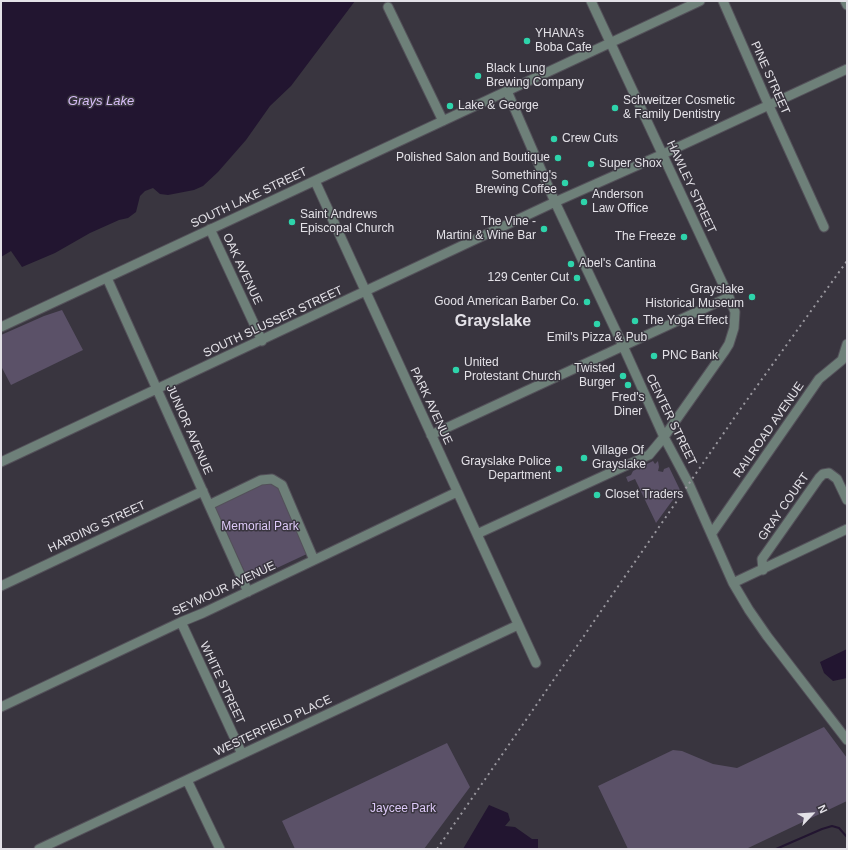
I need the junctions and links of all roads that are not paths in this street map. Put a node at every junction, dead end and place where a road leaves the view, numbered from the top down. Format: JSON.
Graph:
{"nodes":[{"id":1,"x":591,"y":1,"type":"edge"},
{"id":2,"x":700,"y":1,"type":"edge"},
{"id":3,"x":723,"y":1,"type":"edge"},
{"id":4,"x":845,"y":1,"type":"edge"},
{"id":5,"x":847,"y":5,"type":"edge"},
{"id":6,"x":388,"y":7,"type":"dead end"},
{"id":7,"x":610,"y":44,"type":"junction"},
{"id":8,"x":847,"y":69,"type":"edge"},
{"id":9,"x":507,"y":91,"type":"junction"},
{"id":10,"x":768,"y":105,"type":"junction"},
{"id":11,"x":443,"y":121,"type":"junction"},
{"id":12,"x":662,"y":154,"type":"junction"},
{"id":13,"x":315,"y":181,"type":"junction"},
{"id":14,"x":555,"y":202,"type":"junction"},
{"id":15,"x":824,"y":226,"type":"dead end"},
{"id":16,"x":210,"y":230,"type":"junction"},
{"id":17,"x":107,"y":278,"type":"junction"},
{"id":18,"x":366,"y":291,"type":"junction"},
{"id":19,"x":729,"y":296,"type":"junction"},
{"id":20,"x":1,"y":327,"type":"edge"},
{"id":21,"x":262,"y":341,"type":"junction"},
{"id":22,"x":847,"y":344,"type":"edge"},
{"id":23,"x":623,"y":346,"type":"junction"},
{"id":24,"x":157,"y":390,"type":"junction"},
{"id":25,"x":431,"y":435,"type":"junction"},
{"id":26,"x":664,"y":438,"type":"junction"},
{"id":27,"x":1,"y":462,"type":"edge"},
{"id":28,"x":203,"y":491,"type":"junction"},
{"id":29,"x":457,"y":492,"type":"junction"},
{"id":30,"x":847,"y":500,"type":"edge"},
{"id":31,"x":209,"y":504,"type":"junction"},
{"id":32,"x":846,"y":530,"type":"edge"},
{"id":33,"x":712,"y":533,"type":"junction"},
{"id":34,"x":477,"y":534,"type":"junction"},
{"id":35,"x":314,"y":560,"type":"junction"},
{"id":36,"x":763,"y":570,"type":"junction"},
{"id":37,"x":733,"y":584,"type":"junction"},
{"id":38,"x":1,"y":586,"type":"edge"},
{"id":39,"x":248,"y":592,"type":"junction"},
{"id":40,"x":181,"y":622,"type":"junction"},
{"id":41,"x":518,"y":625,"type":"junction"},
{"id":42,"x":536,"y":663,"type":"dead end"},
{"id":43,"x":1,"y":707,"type":"edge"},
{"id":44,"x":847,"y":740,"type":"edge"},
{"id":45,"x":242,"y":754,"type":"junction"},
{"id":46,"x":187,"y":780,"type":"junction"},
{"id":47,"x":39,"y":849,"type":"edge"},
{"id":48,"x":220,"y":849,"type":"edge"}],
"edges":[{"from":1,"to":7,"type":"street","name":"HAWLEY STREET"},
{"from":2,"to":7,"type":"street","name":"SOUTH LAKE STREET"},
{"from":3,"to":10,"type":"street","name":"PINE STREET"},
{"from":4,"to":5,"type":"street"},
{"from":6,"to":11,"type":"street"},
{"from":7,"to":9,"type":"street","name":"SOUTH LAKE STREET"},
{"from":7,"to":12,"type":"street","name":"HAWLEY STREET"},
{"from":8,"to":10,"type":"street","name":"SOUTH SLUSSER STREET"},
{"from":9,"to":11,"type":"street","name":"SOUTH LAKE STREET"},
{"from":9,"to":14,"type":"street","name":"CENTER STREET"},
{"from":10,"to":12,"type":"street","name":"SOUTH SLUSSER STREET"},
{"from":10,"to":15,"type":"street","name":"PINE STREET"},
{"from":11,"to":13,"type":"street","name":"SOUTH LAKE STREET"},
{"from":12,"to":14,"type":"street","name":"SOUTH SLUSSER STREET"},
{"from":12,"to":19,"type":"street","name":"HAWLEY STREET"},
{"from":13,"to":16,"type":"street","name":"SOUTH LAKE STREET"},
{"from":13,"to":18,"type":"street","name":"PARK AVENUE"},
{"from":14,"to":18,"type":"street","name":"SOUTH SLUSSER STREET"},
{"from":14,"to":23,"type":"street","name":"CENTER STREET"},
{"from":16,"to":17,"type":"street","name":"SOUTH LAKE STREET"},
{"from":16,"to":21,"type":"street","name":"OAK AVENUE"},
{"from":17,"to":20,"type":"street","name":"SOUTH LAKE STREET"},
{"from":17,"to":24,"type":"street","name":"JUNIOR AVENUE"},
{"from":18,"to":21,"type":"street","name":"SOUTH SLUSSER STREET"},
{"from":18,"to":25,"type":"street","name":"PARK AVENUE"},
{"from":19,"to":23,"type":"street"},
{"from":19,"to":26,"type":"street","name":"HAWLEY STREET"},
{"from":21,"to":24,"type":"street","name":"SOUTH SLUSSER STREET"},
{"from":22,"to":33,"type":"street","name":"RAILROAD AVENUE"},
{"from":23,"to":25,"type":"street"},
{"from":23,"to":26,"type":"street","name":"CENTER STREET"},
{"from":24,"to":27,"type":"street","name":"SOUTH SLUSSER STREET"},
{"from":24,"to":28,"type":"street","name":"JUNIOR AVENUE"},
{"from":25,"to":29,"type":"street","name":"PARK AVENUE"},
{"from":26,"to":33,"type":"street","name":"CENTER STREET"},
{"from":26,"to":34,"type":"street"},
{"from":28,"to":31,"type":"street","name":"JUNIOR AVENUE"},
{"from":28,"to":38,"type":"street","name":"HARDING STREET"},
{"from":29,"to":34,"type":"street","name":"PARK AVENUE"},
{"from":29,"to":35,"type":"street","name":"SEYMOUR AVENUE"},
{"from":30,"to":36,"type":"street","name":"GRAY COURT"},
{"from":31,"to":35,"type":"street"},
{"from":31,"to":39,"type":"street","name":"JUNIOR AVENUE"},
{"from":32,"to":36,"type":"street"},
{"from":33,"to":37,"type":"street","name":"CENTER STREET"},
{"from":34,"to":41,"type":"street","name":"PARK AVENUE"},
{"from":35,"to":39,"type":"street","name":"SEYMOUR AVENUE"},
{"from":36,"to":37,"type":"street"},
{"from":37,"to":44,"type":"street","name":"CENTER STREET"},
{"from":39,"to":40,"type":"street","name":"SEYMOUR AVENUE"},
{"from":40,"to":43,"type":"street","name":"SEYMOUR AVENUE"},
{"from":40,"to":45,"type":"street","name":"WHITE STREET"},
{"from":41,"to":42,"type":"street","name":"PARK AVENUE"},
{"from":41,"to":45,"type":"street","name":"WESTERFIELD PLACE"},
{"from":45,"to":46,"type":"street","name":"WESTERFIELD PLACE"},
{"from":46,"to":47,"type":"street","name":"WESTERFIELD PLACE"},
{"from":46,"to":48,"type":"street"}]}
